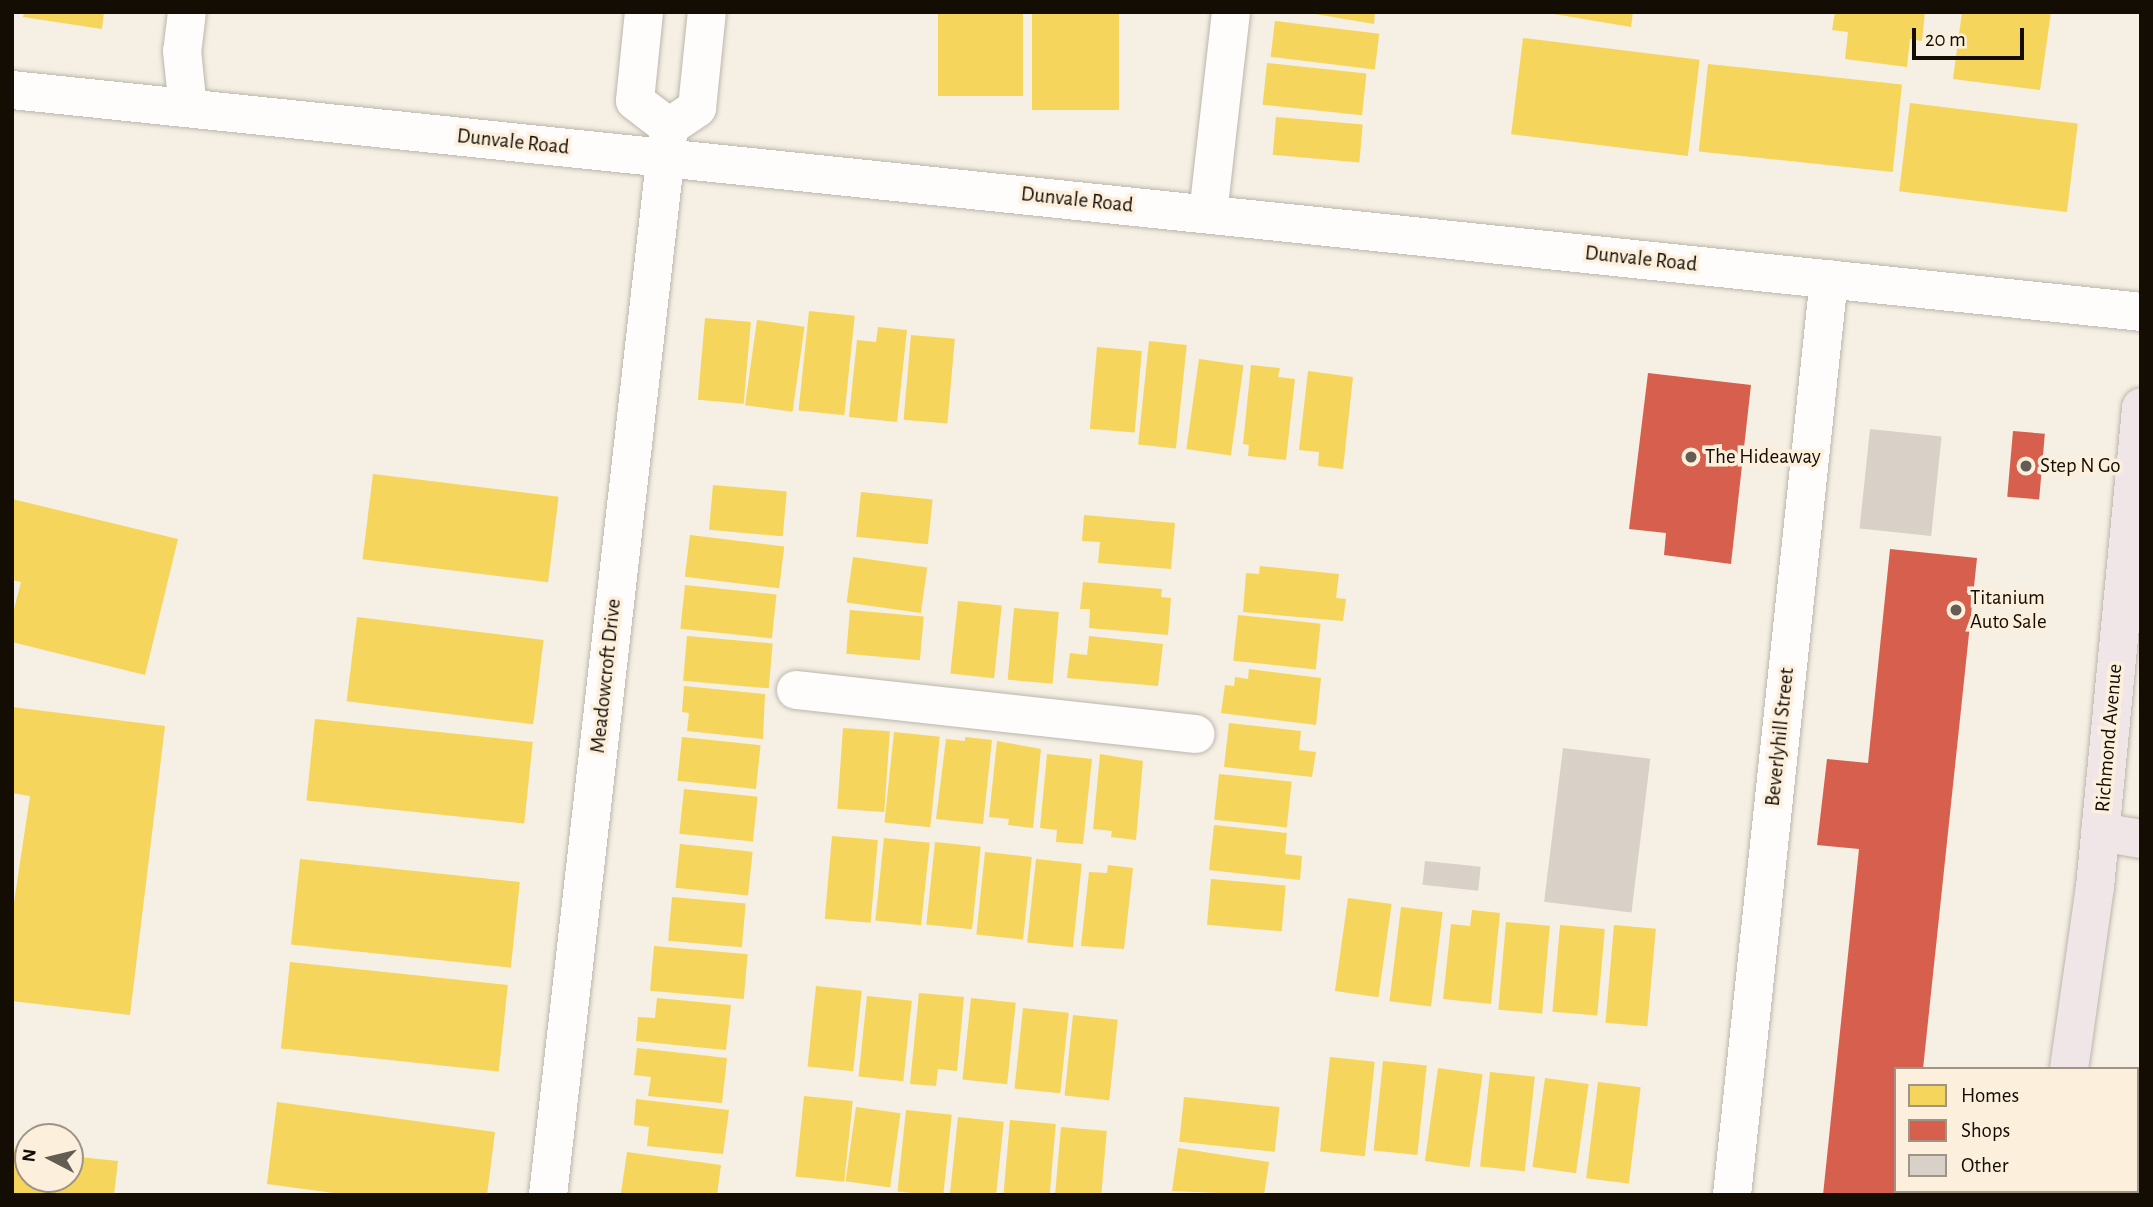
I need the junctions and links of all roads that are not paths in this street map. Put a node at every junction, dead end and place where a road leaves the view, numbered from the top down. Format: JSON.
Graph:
{"nodes":[{"id":1,"x":187,"y":12,"type":"edge"},
{"id":2,"x":644,"y":12,"type":"edge"},
{"id":3,"x":707,"y":12,"type":"edge"},
{"id":4,"x":1231,"y":12,"type":"edge"},
{"id":5,"x":12,"y":90,"type":"edge"},
{"id":6,"x":188,"y":108,"type":"junction"},
{"id":7,"x":667,"y":142,"type":"junction"},
{"id":8,"x":1208,"y":214,"type":"junction"},
{"id":9,"x":1829,"y":279,"type":"junction"},
{"id":10,"x":2141,"y":312,"type":"edge"},
{"id":11,"x":2141,"y":407,"type":"edge"},
{"id":12,"x":796,"y":690,"type":"dead end"},
{"id":13,"x":1196,"y":734,"type":"dead end"},
{"id":14,"x":2100,"y":832,"type":"junction"},
{"id":15,"x":2141,"y":839,"type":"edge"},
{"id":16,"x":2068,"y":1067,"type":"edge"},
{"id":17,"x":548,"y":1195,"type":"edge"},
{"id":18,"x":1732,"y":1195,"type":"edge"}],
"edges":[{"from":1,"to":6,"type":"street"},
{"from":2,"to":7,"type":"street"},
{"from":3,"to":7,"type":"street"},
{"from":4,"to":8,"type":"street"},
{"from":5,"to":6,"type":"street","name":"Dunvale Road"},
{"from":6,"to":7,"type":"street","name":"Dunvale Road"},
{"from":7,"to":8,"type":"street","name":"Dunvale Road"},
{"from":7,"to":17,"type":"street","name":"Meadowcroft Drive"},
{"from":8,"to":9,"type":"street","name":"Dunvale Road"},
{"from":9,"to":10,"type":"street","name":"Dunvale Road"},
{"from":9,"to":18,"type":"street","name":"Beverlyhill Street"},
{"from":11,"to":14,"type":"main road","name":"Richmond Avenue"},
{"from":12,"to":13,"type":"street"},
{"from":14,"to":15,"type":"main road"},
{"from":14,"to":16,"type":"main road","name":"Richmond Avenue"}]}
